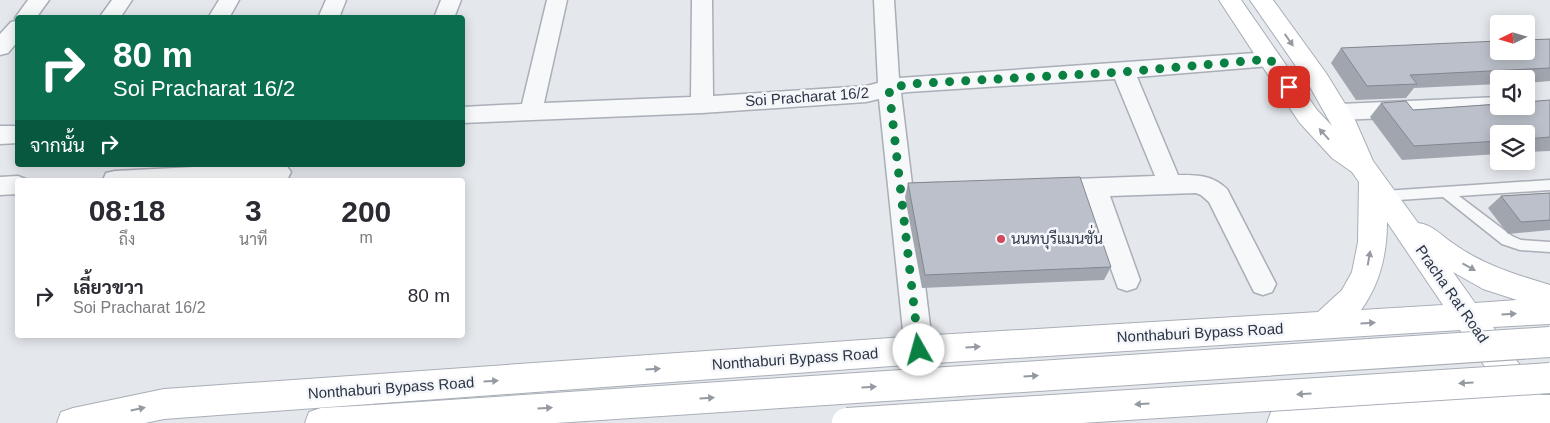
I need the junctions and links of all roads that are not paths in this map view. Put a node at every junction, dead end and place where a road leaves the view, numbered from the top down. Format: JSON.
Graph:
{"nodes":[{"id":1,"x":39,"y":0,"type":"edge"},
{"id":2,"x":122,"y":0,"type":"edge"},
{"id":3,"x":229,"y":0,"type":"edge"},
{"id":4,"x":336,"y":0,"type":"edge"},
{"id":5,"x":451,"y":0,"type":"edge"},
{"id":6,"x":557,"y":0,"type":"edge"},
{"id":7,"x":702,"y":0,"type":"edge"},
{"id":8,"x":884,"y":0,"type":"edge"},
{"id":9,"x":1230,"y":0,"type":"edge"},
{"id":10,"x":1261,"y":0,"type":"edge"},
{"id":11,"x":27,"y":15,"type":"edge"},
{"id":12,"x":111,"y":15,"type":"edge"},
{"id":13,"x":220,"y":15,"type":"edge"},
{"id":14,"x":329,"y":15,"type":"edge"},
{"id":15,"x":445,"y":15,"type":"edge"},
{"id":16,"x":15,"y":30,"type":"edge"},
{"id":17,"x":0,"y":48,"type":"edge"},
{"id":18,"x":1270,"y":59,"type":"junction"},
{"id":19,"x":1123,"y":72,"type":"junction"},
{"id":20,"x":889,"y":89,"type":"junction"},
{"id":21,"x":702,"y":105,"type":"junction"},
{"id":22,"x":1490,"y":105,"type":"edge"},
{"id":23,"x":1340,"y":112,"type":"junction"},
{"id":24,"x":531,"y":113,"type":"junction"},
{"id":25,"x":465,"y":115,"type":"edge"},
{"id":26,"x":15,"y":134,"type":"edge"},
{"id":27,"x":0,"y":135,"type":"edge"},
{"id":28,"x":125,"y":167,"type":"edge"},
{"id":29,"x":279,"y":172,"type":"dead end"},
{"id":30,"x":117,"y":178,"type":"edge"},
{"id":31,"x":157,"y":178,"type":"edge"},
{"id":32,"x":1372,"y":181,"type":"junction"},
{"id":33,"x":1170,"y":184,"type":"junction"},
{"id":34,"x":1550,"y":184,"type":"edge"},
{"id":35,"x":15,"y":185,"type":"edge"},
{"id":36,"x":0,"y":186,"type":"edge"},
{"id":37,"x":1094,"y":187,"type":"junction"},
{"id":38,"x":1026,"y":190,"type":"edge"},
{"id":39,"x":958,"y":192,"type":"edge"},
{"id":40,"x":1447,"y":193,"type":"junction"},
{"id":41,"x":900,"y":194,"type":"junction"},
{"id":42,"x":1401,"y":219,"type":"junction"},
{"id":43,"x":1550,"y":247,"type":"edge"},
{"id":44,"x":1127,"y":280,"type":"dead end"},
{"id":45,"x":1264,"y":284,"type":"dead end"},
{"id":46,"x":1550,"y":298,"type":"edge"},
{"id":47,"x":1550,"y":311,"type":"edge"},
{"id":48,"x":1468,"y":316,"type":"junction"},
{"id":49,"x":1324,"y":326,"type":"junction"},
{"id":50,"x":1267,"y":329,"type":"junction"},
{"id":51,"x":1550,"y":342,"type":"edge"},
{"id":52,"x":919,"y":350,"type":"junction"},
{"id":53,"x":1550,"y":378,"type":"edge"},
{"id":54,"x":1542,"y":415,"type":"edge"},
{"id":55,"x":1413,"y":419,"type":"edge"},
{"id":56,"x":1320,"y":420,"type":"junction"},
{"id":57,"x":73,"y":423,"type":"edge"},
{"id":58,"x":321,"y":423,"type":"edge"},
{"id":59,"x":847,"y":423,"type":"edge"},
{"id":60,"x":1283,"y":423,"type":"edge"}],
"edges":[{"from":1,"to":11,"type":"street"},
{"from":2,"to":12,"type":"street"},
{"from":3,"to":13,"type":"street"},
{"from":4,"to":14,"type":"street"},
{"from":5,"to":15,"type":"street"},
{"from":6,"to":24,"type":"street"},
{"from":7,"to":21,"type":"street"},
{"from":8,"to":20,"type":"street"},
{"from":9,"to":18,"type":"main road","name":"Pracha Rat Road"},
{"from":10,"to":23,"type":"main road","name":"Pracha Rat Road","one_way":true},
{"from":16,"to":17,"type":"street"},
{"from":18,"to":19,"type":"street","name":"Soi Pracharat 16/2"},
{"from":32,"to":18,"type":"main road","name":"Pracha Rat Road","one_way":true},
{"from":19,"to":20,"type":"street","name":"Soi Pracharat 16/2"},
{"from":19,"to":33,"type":"street"},
{"from":20,"to":21,"type":"street","name":"Soi Pracharat 16/2"},
{"from":20,"to":41,"type":"street"},
{"from":21,"to":24,"type":"street","name":"Soi Pracharat 16/2"},
{"from":22,"to":23,"type":"street"},
{"from":23,"to":32,"type":"main road","name":"Pracha Rat Road"},
{"from":24,"to":25,"type":"street","name":"Soi Pracharat 16/2"},
{"from":26,"to":27,"type":"street"},
{"from":28,"to":30,"type":"street"},
{"from":29,"to":31,"type":"street"},
{"from":32,"to":40,"type":"lane"},
{"from":32,"to":42,"type":"main road","name":"Pracha Rat Road"},
{"from":49,"to":32,"type":"main road","one_way":true},
{"from":33,"to":37,"type":"street"},
{"from":33,"to":45,"type":"street"},
{"from":34,"to":40,"type":"lane"},
{"from":35,"to":36,"type":"street"},
{"from":37,"to":38,"type":"street"},
{"from":37,"to":44,"type":"street"},
{"from":39,"to":41,"type":"street"},
{"from":40,"to":43,"type":"lane"},
{"from":41,"to":52,"type":"street"},
{"from":42,"to":46,"type":"main road","one_way":true},
{"from":42,"to":48,"type":"main road","name":"Pracha Rat Road"},
{"from":48,"to":47,"type":"main road","name":"Nonthaburi Bypass Road","one_way":true},
{"from":49,"to":48,"type":"main road","name":"Nonthaburi Bypass Road","one_way":true},
{"from":48,"to":54,"type":"main road","name":"Pracha Rat Road"},
{"from":49,"to":50,"type":"main road","name":"Nonthaburi Bypass Road"},
{"from":52,"to":50,"type":"main road","name":"Nonthaburi Bypass Road","one_way":true},
{"from":50,"to":56,"type":"main road"},
{"from":58,"to":51,"type":"main road","name":"Nonthaburi Bypass Road","one_way":true,"bridge":true},
{"from":57,"to":52,"type":"main road","name":"Nonthaburi Bypass Road","one_way":true},
{"from":53,"to":59,"type":"main road","one_way":true,"bridge":true},
{"from":54,"to":55,"type":"main road"},
{"from":55,"to":56,"type":"main road"},
{"from":56,"to":60,"type":"main road"}]}
